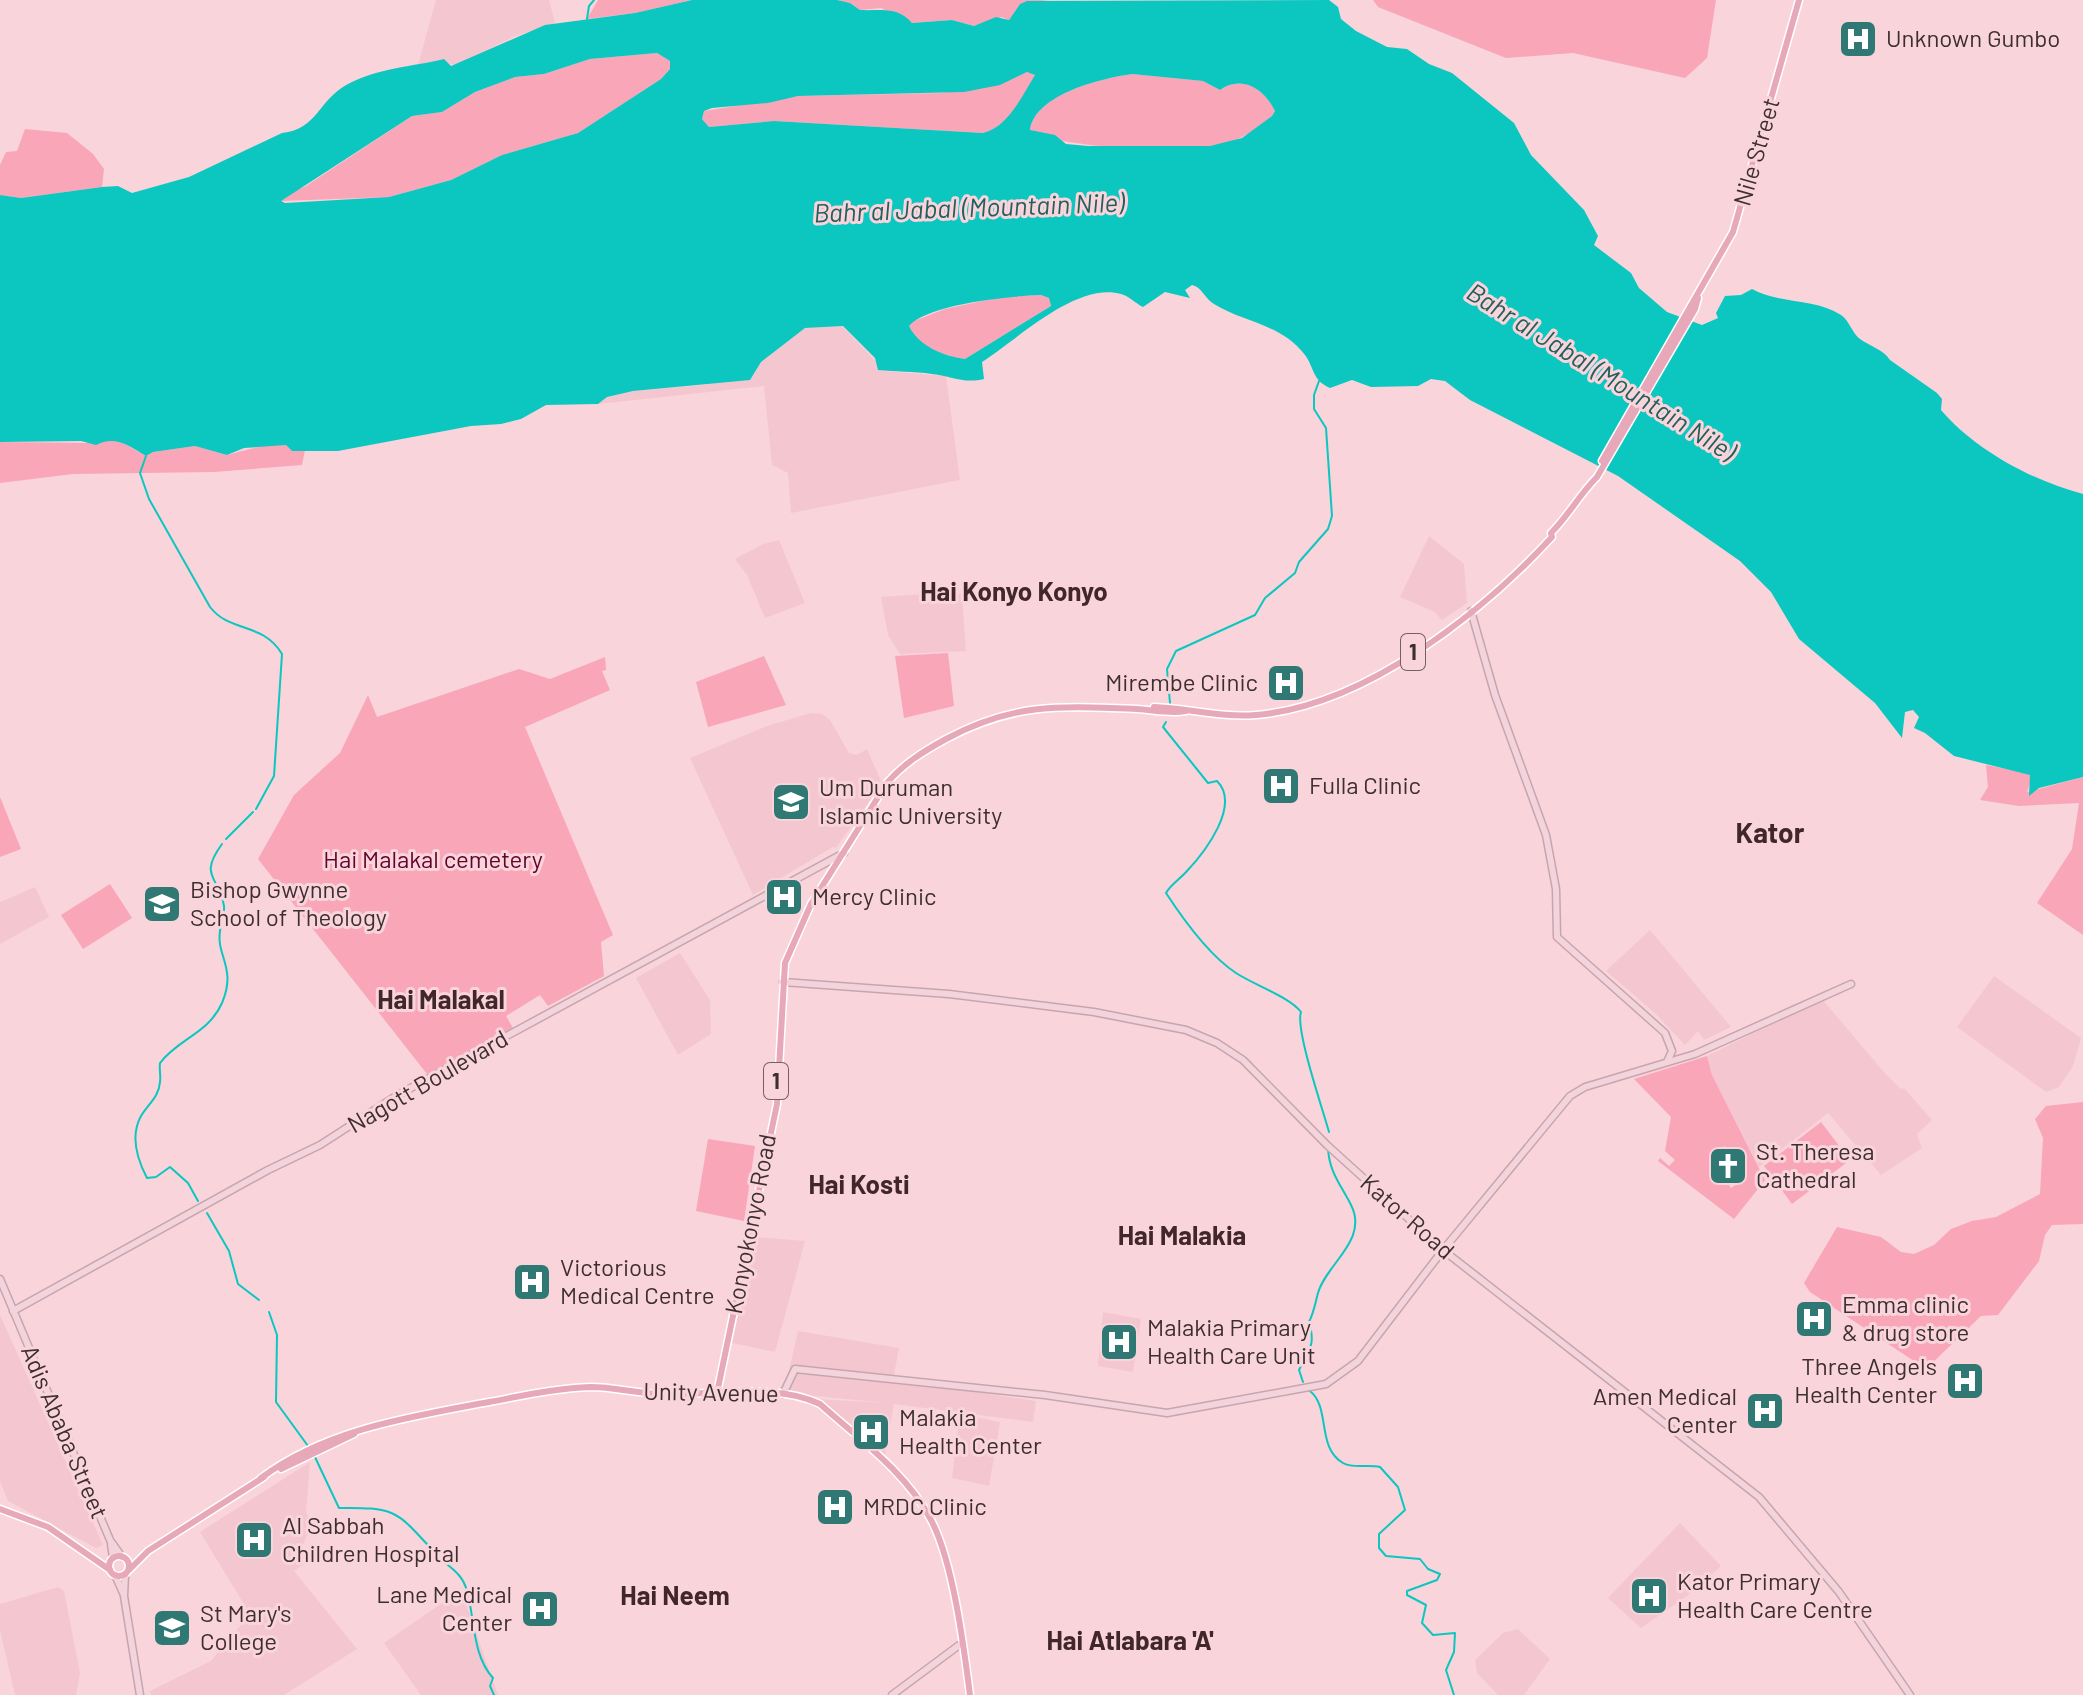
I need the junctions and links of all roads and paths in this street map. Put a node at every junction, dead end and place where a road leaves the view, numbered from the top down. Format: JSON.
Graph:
{"nodes":[{"id":1,"x":1799,"y":0,"type":"edge"},
{"id":2,"x":1596,"y":476,"type":"joint"},
{"id":3,"x":1471,"y":611,"type":"junction"},
{"id":4,"x":844,"y":853,"type":"junction"},
{"id":5,"x":783,"y":982,"type":"junction"},
{"id":6,"x":1851,"y":984,"type":"dead end"},
{"id":7,"x":1667,"y":1062,"type":"junction"},
{"id":8,"x":1443,"y":1250,"type":"junction"},
{"id":9,"x":0,"y":1279,"type":"edge"},
{"id":10,"x":13,"y":1311,"type":"junction"},
{"id":11,"x":717,"y":1393,"type":"junction"},
{"id":12,"x":783,"y":1394,"type":"junction"},
{"id":13,"x":312,"y":1450,"type":"junction"},
{"id":14,"x":261,"y":1478,"type":"junction"},
{"id":15,"x":0,"y":1509,"type":"edge"},
{"id":16,"x":148,"y":1551,"type":"junction"},
{"id":17,"x":86,"y":1552,"type":"junction"},
{"id":18,"x":118,"y":1558,"type":"junction"},
{"id":19,"x":112,"y":1572,"type":"junction"},
{"id":20,"x":127,"y":1572,"type":"junction"},
{"id":21,"x":124,"y":1596,"type":"junction"},
{"id":22,"x":962,"y":1643,"type":"junction"},
{"id":23,"x":140,"y":1695,"type":"edge"},
{"id":24,"x":892,"y":1695,"type":"edge"},
{"id":25,"x":970,"y":1695,"type":"edge"},
{"id":26,"x":1910,"y":1695,"type":"edge"}],
"edges":[{"from":1,"to":2,"type":"main road","name":"Nile Street","number":"1"},
{"from":2,"to":3,"type":"main road","name":"Konyokonyo Road","number":"1"},
{"from":3,"to":4,"type":"main road","name":"Konyokonyo Road","number":"1"},
{"from":3,"to":7,"type":"street"},
{"from":4,"to":5,"type":"main road","name":"Konyokonyo Road","number":"1"},
{"from":4,"to":10,"type":"street","name":"Nagott Boulevard"},
{"from":5,"to":8,"type":"street","name":"Kator Road"},
{"from":5,"to":11,"type":"main road","name":"Konyokonyo Road","number":"1"},
{"from":6,"to":7,"type":"street"},
{"from":7,"to":8,"type":"street"},
{"from":8,"to":12,"type":"street"},
{"from":8,"to":26,"type":"street","name":"Kator Road"},
{"from":9,"to":10,"type":"street","name":"Adis Ababa Street"},
{"from":10,"to":18,"type":"street","name":"Adis Ababa Street"},
{"from":11,"to":12,"type":"main road","name":"Unity Avenue"},
{"from":11,"to":13,"type":"main road","name":"Unity Avenue"},
{"from":12,"to":22,"type":"main road","name":"Unity Avenue"},
{"from":13,"to":14,"type":"main road"},
{"from":13,"to":14,"type":"main road"},
{"from":14,"to":16,"type":"main road"},
{"from":15,"to":17,"type":"main road"},
{"from":16,"to":18,"type":"main road"},
{"from":16,"to":20,"type":"main road"},
{"from":17,"to":18,"type":"main road"},
{"from":17,"to":19,"type":"main road"},
{"from":18,"to":19,"type":"main road"},
{"from":18,"to":20,"type":"main road"},
{"from":19,"to":20,"type":"main road"},
{"from":19,"to":21,"type":"street"},
{"from":20,"to":21,"type":"street"},
{"from":21,"to":23,"type":"street"},
{"from":22,"to":24,"type":"street"},
{"from":22,"to":25,"type":"main road","name":"Unity Avenue"}]}
